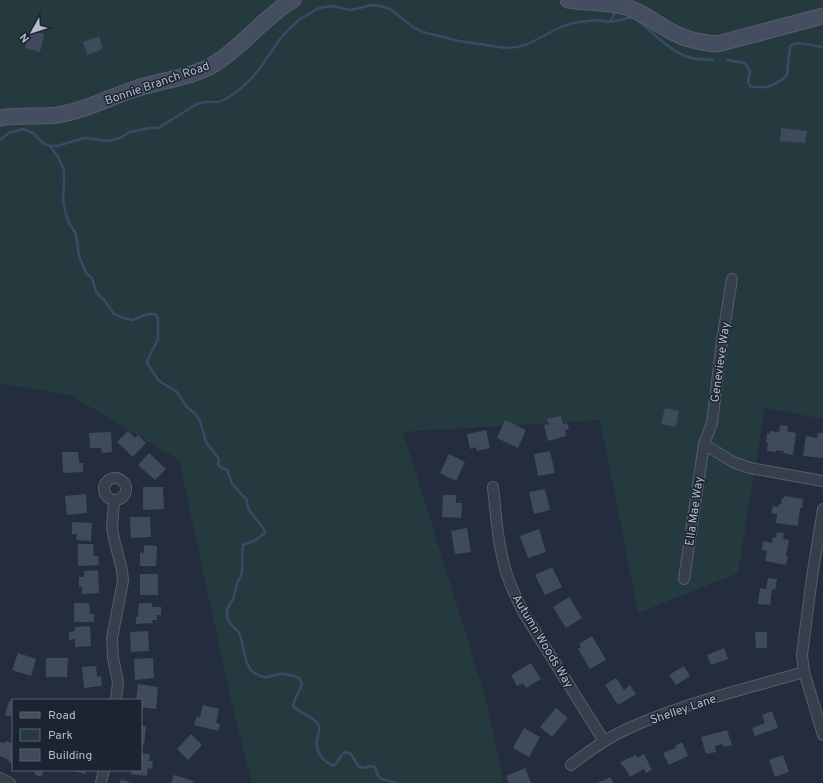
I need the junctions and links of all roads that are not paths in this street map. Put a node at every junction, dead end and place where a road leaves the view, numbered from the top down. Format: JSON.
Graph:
{"nodes":[{"id":1,"x":293,"y":0,"type":"edge"},
{"id":2,"x":568,"y":0,"type":"edge"},
{"id":3,"x":823,"y":16,"type":"edge"},
{"id":4,"x":0,"y":118,"type":"edge"},
{"id":5,"x":732,"y":279,"type":"dead end"},
{"id":6,"x":704,"y":444,"type":"junction"},
{"id":7,"x":823,"y":481,"type":"edge"},
{"id":8,"x":493,"y":487,"type":"dead end"},
{"id":9,"x":114,"y":500,"type":"dead end"},
{"id":10,"x":823,"y":509,"type":"edge"},
{"id":11,"x":684,"y":579,"type":"dead end"},
{"id":12,"x":804,"y":672,"type":"junction"},
{"id":13,"x":116,"y":699,"type":"edge"},
{"id":14,"x":823,"y":735,"type":"edge"},
{"id":15,"x":604,"y":741,"type":"junction"},
{"id":16,"x":571,"y":765,"type":"dead end"},
{"id":17,"x":104,"y":771,"type":"edge"},
{"id":18,"x":0,"y":778,"type":"edge"},
{"id":19,"x":10,"y":783,"type":"edge"},
{"id":20,"x":101,"y":783,"type":"edge"}],
"edges":[{"from":1,"to":4,"type":"street","name":"Bonnie Branch Road"},
{"from":2,"to":3,"type":"street"},
{"from":5,"to":6,"type":"street","name":"Genevieve Way"},
{"from":6,"to":7,"type":"street"},
{"from":6,"to":11,"type":"street","name":"Ella Mae Way"},
{"from":8,"to":15,"type":"street","name":"Autumn Woods Way"},
{"from":9,"to":13,"type":"street"},
{"from":10,"to":12,"type":"street"},
{"from":12,"to":14,"type":"street"},
{"from":12,"to":15,"type":"street","name":"Shelley Lane"},
{"from":15,"to":16,"type":"street","name":"Shelley Lane"},
{"from":17,"to":20,"type":"street"},
{"from":18,"to":19,"type":"street"}]}
